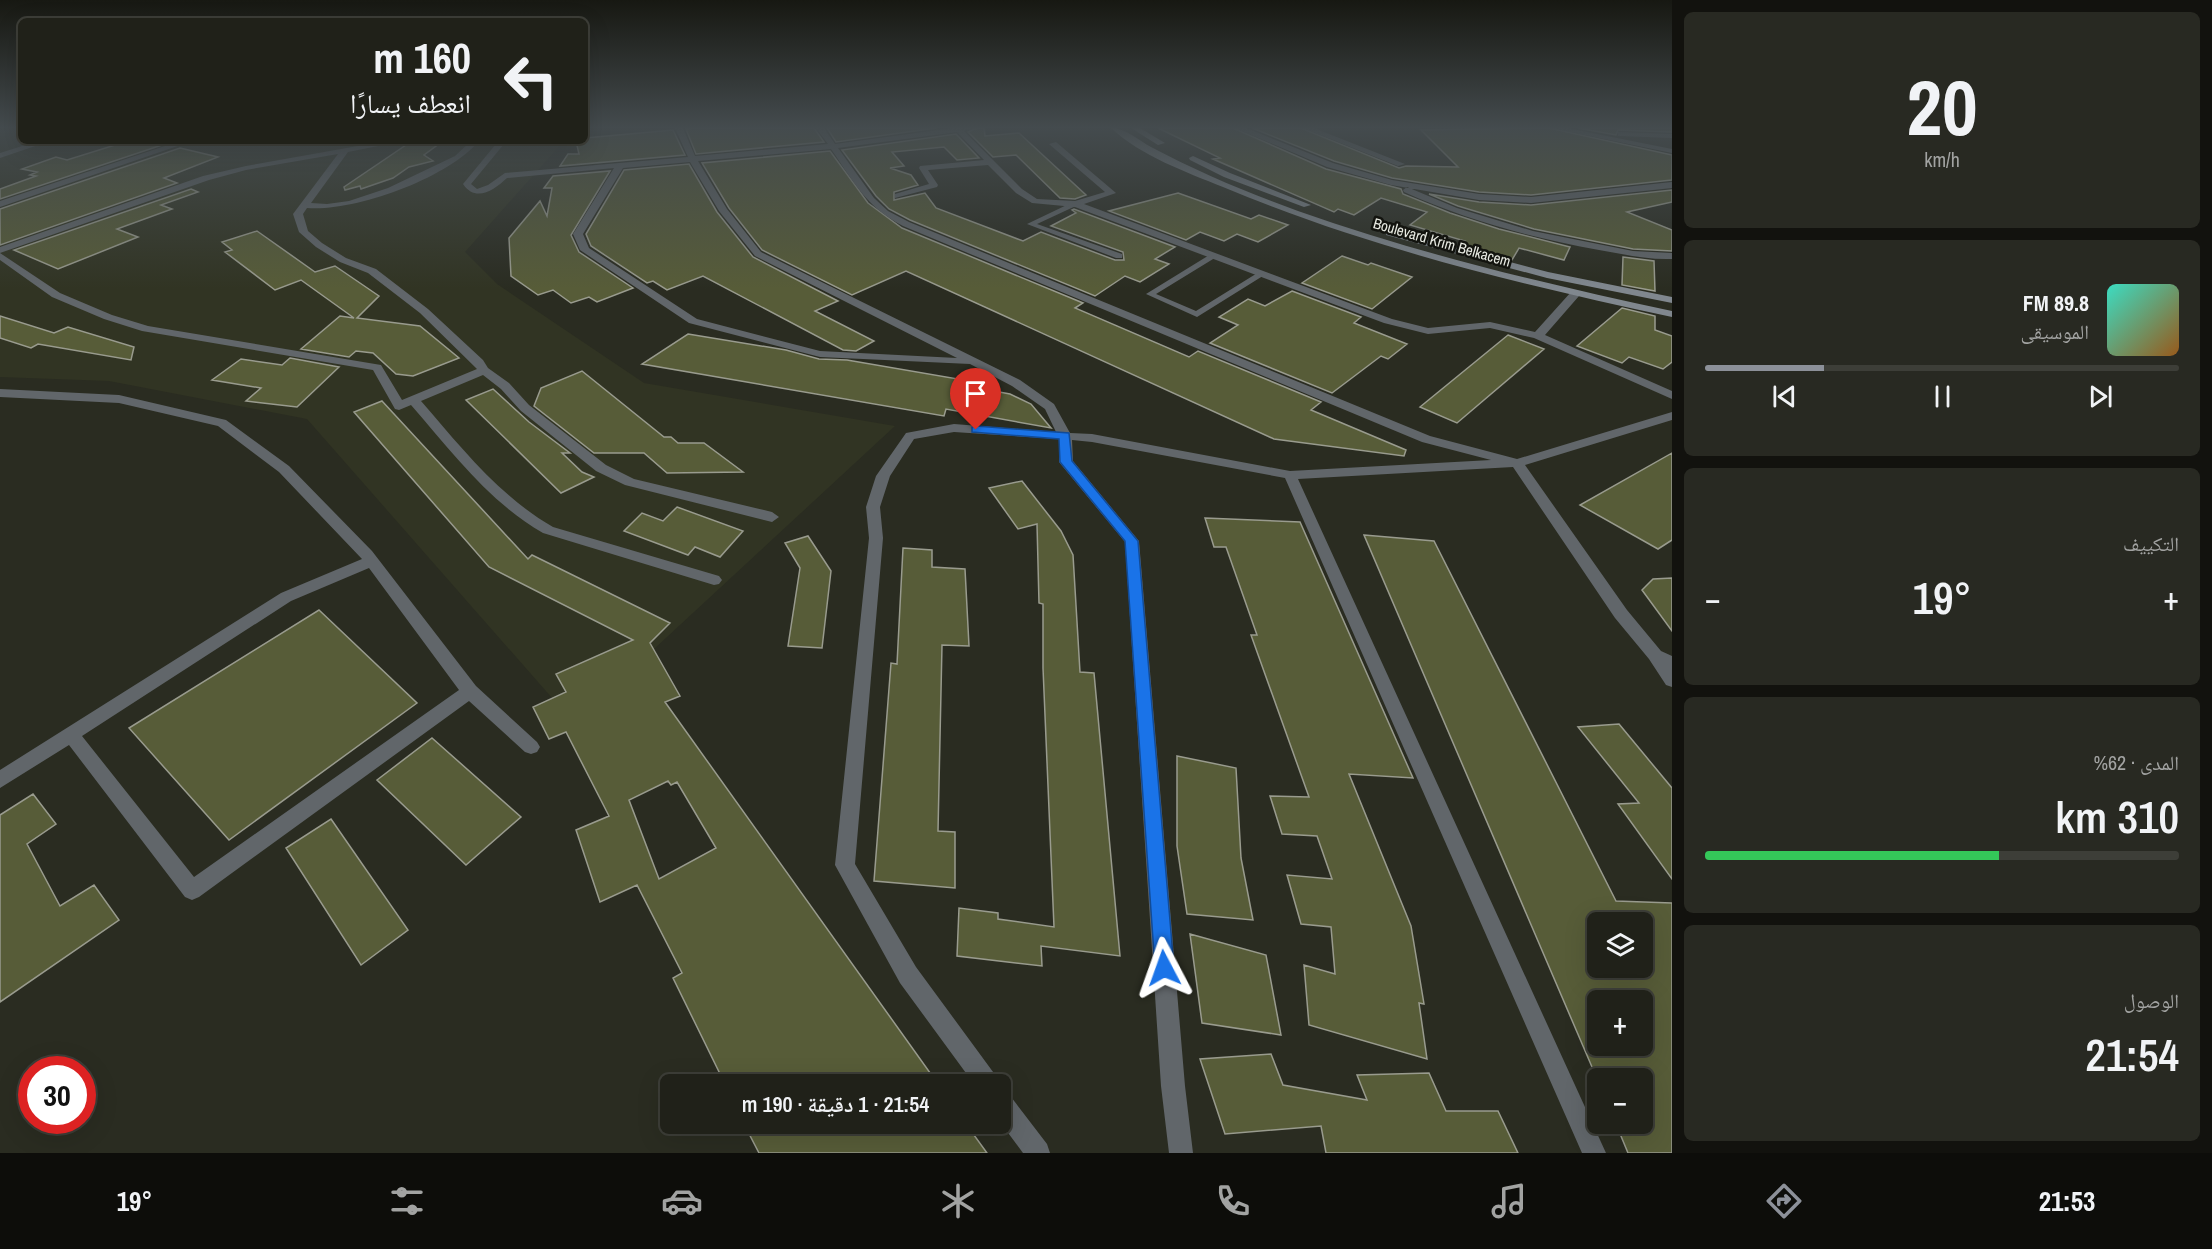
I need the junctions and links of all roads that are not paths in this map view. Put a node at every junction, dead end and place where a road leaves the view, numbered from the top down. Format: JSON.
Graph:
{"nodes":[{"id":1,"x":66,"y":182,"type":"edge"},
{"id":2,"x":195,"y":182,"type":"edge"},
{"id":3,"x":323,"y":182,"type":"edge"},
{"id":4,"x":408,"y":182,"type":"edge"},
{"id":5,"x":469,"y":182,"type":"edge"},
{"id":6,"x":497,"y":182,"type":"edge"},
{"id":7,"x":610,"y":182,"type":"edge"},
{"id":8,"x":706,"y":182,"type":"edge"},
{"id":9,"x":859,"y":182,"type":"edge"},
{"id":10,"x":932,"y":182,"type":"edge"},
{"id":11,"x":1010,"y":182,"type":"edge"},
{"id":12,"x":1099,"y":182,"type":"edge"},
{"id":13,"x":1218,"y":182,"type":"edge"},
{"id":14,"x":1247,"y":182,"type":"edge"},
{"id":15,"x":1391,"y":182,"type":"joint"},
{"id":16,"x":1672,"y":185,"type":"edge"},
{"id":17,"x":898,"y":196,"type":"dead end"},
{"id":18,"x":0,"y":204,"type":"edge"},
{"id":19,"x":1076,"y":204,"type":"junction"},
{"id":20,"x":306,"y":205,"type":"junction"},
{"id":21,"x":0,"y":250,"type":"edge"},
{"id":22,"x":0,"y":256,"type":"edge"},
{"id":23,"x":1119,"y":256,"type":"dead end"},
{"id":24,"x":1214,"y":256,"type":"junction"},
{"id":25,"x":1672,"y":256,"type":"edge"},
{"id":26,"x":1262,"y":274,"type":"junction"},
{"id":27,"x":1575,"y":294,"type":"junction"},
{"id":28,"x":1672,"y":300,"type":"edge"},
{"id":29,"x":1672,"y":314,"type":"edge"},
{"id":30,"x":1538,"y":336,"type":"junction"},
{"id":31,"x":972,"y":363,"type":"junction"},
{"id":32,"x":484,"y":370,"type":"junction"},
{"id":33,"x":0,"y":393,"type":"edge"},
{"id":34,"x":1672,"y":395,"type":"edge"},
{"id":35,"x":413,"y":400,"type":"junction"},
{"id":36,"x":1672,"y":416,"type":"edge"},
{"id":37,"x":1065,"y":436,"type":"junction"},
{"id":38,"x":1517,"y":463,"type":"junction"},
{"id":39,"x":1290,"y":475,"type":"junction"},
{"id":40,"x":772,"y":517,"type":"dead end"},
{"id":41,"x":371,"y":561,"type":"junction"},
{"id":42,"x":714,"y":580,"type":"dead end"},
{"id":43,"x":1655,"y":655,"type":"junction"},
{"id":44,"x":1672,"y":663,"type":"edge"},
{"id":45,"x":1672,"y":680,"type":"edge"},
{"id":46,"x":470,"y":691,"type":"junction"},
{"id":47,"x":71,"y":735,"type":"junction"},
{"id":48,"x":531,"y":747,"type":"dead end"},
{"id":49,"x":0,"y":780,"type":"edge"},
{"id":50,"x":981,"y":1074,"type":"edge"},
{"id":51,"x":1011,"y":1116,"type":"edge"},
{"id":52,"x":1038,"y":1153,"type":"edge"},
{"id":53,"x":1181,"y":1153,"type":"edge"},
{"id":54,"x":1594,"y":1153,"type":"edge"}],
"edges":[{"from":1,"to":18,"type":"street"},
{"from":2,"to":21,"type":"street"},
{"from":3,"to":20,"type":"street"},
{"from":4,"to":20,"type":"street"},
{"from":5,"to":6,"type":"street"},
{"from":7,"to":31,"type":"street"},
{"from":8,"to":31,"type":"street"},
{"from":9,"to":38,"type":"street"},
{"from":10,"to":17,"type":"street"},
{"from":11,"to":19,"type":"street"},
{"from":12,"to":19,"type":"street"},
{"from":13,"to":27,"type":"main road","name":"Boulevard Krim Belkacem"},
{"from":14,"to":28,"type":"main road"},
{"from":15,"to":16,"type":"street"},
{"from":15,"to":25,"type":"street"},
{"from":19,"to":23,"type":"lane"},
{"from":19,"to":24,"type":"street"},
{"from":20,"to":32,"type":"street"},
{"from":22,"to":35,"type":"street"},
{"from":24,"to":26,"type":"street"},
{"from":24,"to":26,"type":"lane"},
{"from":26,"to":30,"type":"street"},
{"from":27,"to":29,"type":"main road","name":"Boulevard Krim Belkacem"},
{"from":27,"to":30,"type":"street"},
{"from":30,"to":34,"type":"street"},
{"from":31,"to":37,"type":"street"},
{"from":32,"to":35,"type":"street"},
{"from":32,"to":40,"type":"street"},
{"from":33,"to":41,"type":"street"},
{"from":35,"to":42,"type":"street"},
{"from":36,"to":38,"type":"street"},
{"from":37,"to":39,"type":"street"},
{"from":37,"to":50,"type":"street"},
{"from":37,"to":53,"type":"street"},
{"from":38,"to":39,"type":"street"},
{"from":38,"to":43,"type":"street"},
{"from":39,"to":54,"type":"street"},
{"from":41,"to":46,"type":"street"},
{"from":41,"to":47,"type":"street"},
{"from":43,"to":44,"type":"street"},
{"from":43,"to":45,"type":"street"},
{"from":46,"to":47,"type":"street"},
{"from":46,"to":48,"type":"street"},
{"from":47,"to":49,"type":"street"},
{"from":51,"to":52,"type":"street"}]}
